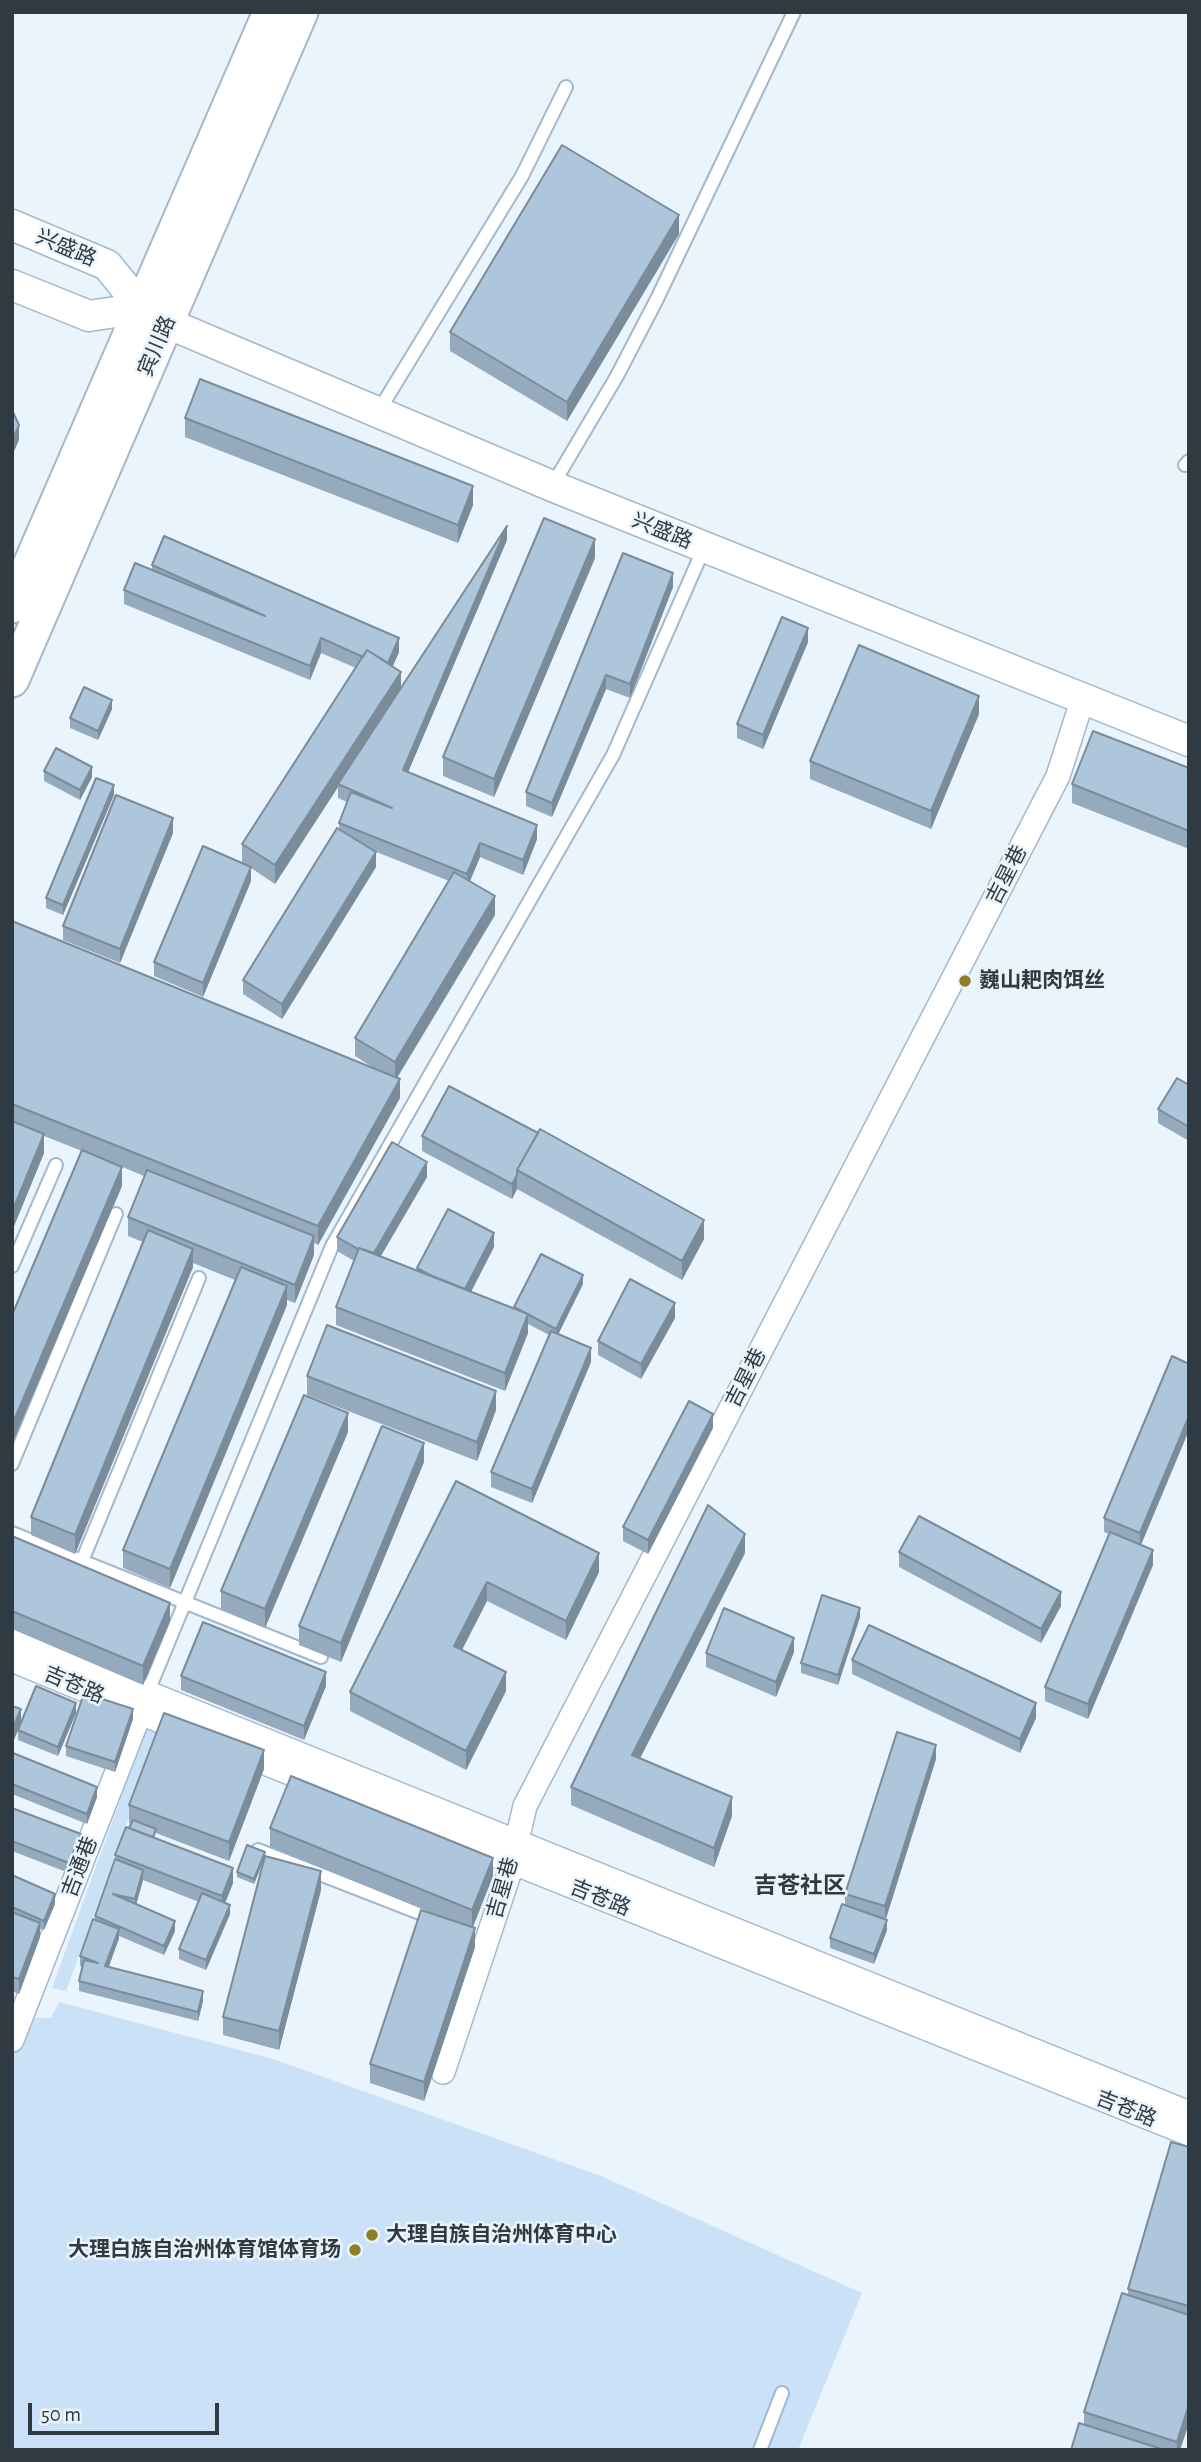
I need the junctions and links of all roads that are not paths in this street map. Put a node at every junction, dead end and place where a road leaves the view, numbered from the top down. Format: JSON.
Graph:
{"nodes":[{"id":1,"x":270,"y":12,"type":"edge"},
{"id":2,"x":301,"y":12,"type":"edge"},
{"id":3,"x":794,"y":12,"type":"edge"},
{"id":4,"x":566,"y":87,"type":"dead end"},
{"id":5,"x":12,"y":225,"type":"edge"},
{"id":6,"x":12,"y":285,"type":"edge"},
{"id":7,"x":154,"y":315,"type":"junction"},
{"id":8,"x":378,"y":413,"type":"junction"},
{"id":9,"x":552,"y":486,"type":"junction"},
{"id":10,"x":704,"y":548,"type":"junction"},
{"id":11,"x":12,"y":607,"type":"edge"},
{"id":12,"x":12,"y":680,"type":"edge"},
{"id":13,"x":1083,"y":698,"type":"junction"},
{"id":14,"x":1189,"y":741,"type":"edge"},
{"id":15,"x":404,"y":1089,"type":"dead end"},
{"id":16,"x":416,"y":1095,"type":"junction"},
{"id":17,"x":56,"y":1165,"type":"dead end"},
{"id":18,"x":116,"y":1214,"type":"dead end"},
{"id":19,"x":12,"y":1266,"type":"edge"},
{"id":20,"x":199,"y":1278,"type":"dead end"},
{"id":21,"x":12,"y":1464,"type":"edge"},
{"id":22,"x":12,"y":1533,"type":"edge"},
{"id":23,"x":82,"y":1561,"type":"junction"},
{"id":24,"x":184,"y":1601,"type":"junction"},
{"id":25,"x":12,"y":1638,"type":"edge"},
{"id":26,"x":321,"y":1657,"type":"edge"},
{"id":27,"x":12,"y":1660,"type":"edge"},
{"id":28,"x":144,"y":1703,"type":"junction"},
{"id":29,"x":258,"y":1850,"type":"edge"},
{"id":30,"x":514,"y":1852,"type":"junction"},
{"id":31,"x":449,"y":1925,"type":"edge"},
{"id":32,"x":15,"y":2027,"type":"edge"},
{"id":33,"x":443,"y":2071,"type":"dead end"},
{"id":34,"x":1189,"y":2113,"type":"edge"},
{"id":35,"x":1189,"y":2134,"type":"edge"},
{"id":36,"x":782,"y":2393,"type":"dead end"},
{"id":37,"x":760,"y":2450,"type":"edge"}],
"edges":[{"from":1,"to":7,"type":"main road","name":"宾川路"},
{"from":2,"to":7,"type":"main road","name":"宾川路"},
{"from":3,"to":9,"type":"lane"},
{"from":4,"to":8,"type":"lane"},
{"from":5,"to":7,"type":"street","name":"兴盛路"},
{"from":6,"to":7,"type":"street"},
{"from":7,"to":8,"type":"street","name":"兴盛路"},
{"from":7,"to":11,"type":"main road","name":"宾川路"},
{"from":7,"to":12,"type":"main road","name":"宾川路"},
{"from":8,"to":9,"type":"street","name":"兴盛路"},
{"from":9,"to":10,"type":"street","name":"兴盛路"},
{"from":10,"to":13,"type":"street","name":"兴盛路"},
{"from":10,"to":16,"type":"lane"},
{"from":13,"to":14,"type":"street","name":"兴盛路"},
{"from":13,"to":30,"type":"street","name":"吉星巷"},
{"from":15,"to":16,"type":"lane"},
{"from":16,"to":24,"type":"lane"},
{"from":17,"to":19,"type":"lane"},
{"from":18,"to":21,"type":"lane"},
{"from":20,"to":23,"type":"lane"},
{"from":22,"to":23,"type":"lane"},
{"from":23,"to":24,"type":"lane"},
{"from":24,"to":26,"type":"lane"},
{"from":24,"to":28,"type":"lane"},
{"from":25,"to":28,"type":"street","name":"吉苍路"},
{"from":27,"to":28,"type":"street","name":"吉苍路"},
{"from":28,"to":30,"type":"street","name":"吉苍路"},
{"from":28,"to":32,"type":"street","name":"吉通巷"},
{"from":29,"to":31,"type":"lane"},
{"from":30,"to":33,"type":"street","name":"吉星巷"},
{"from":30,"to":34,"type":"street","name":"吉苍路"},
{"from":30,"to":35,"type":"street","name":"吉苍路"},
{"from":36,"to":37,"type":"lane"}]}
